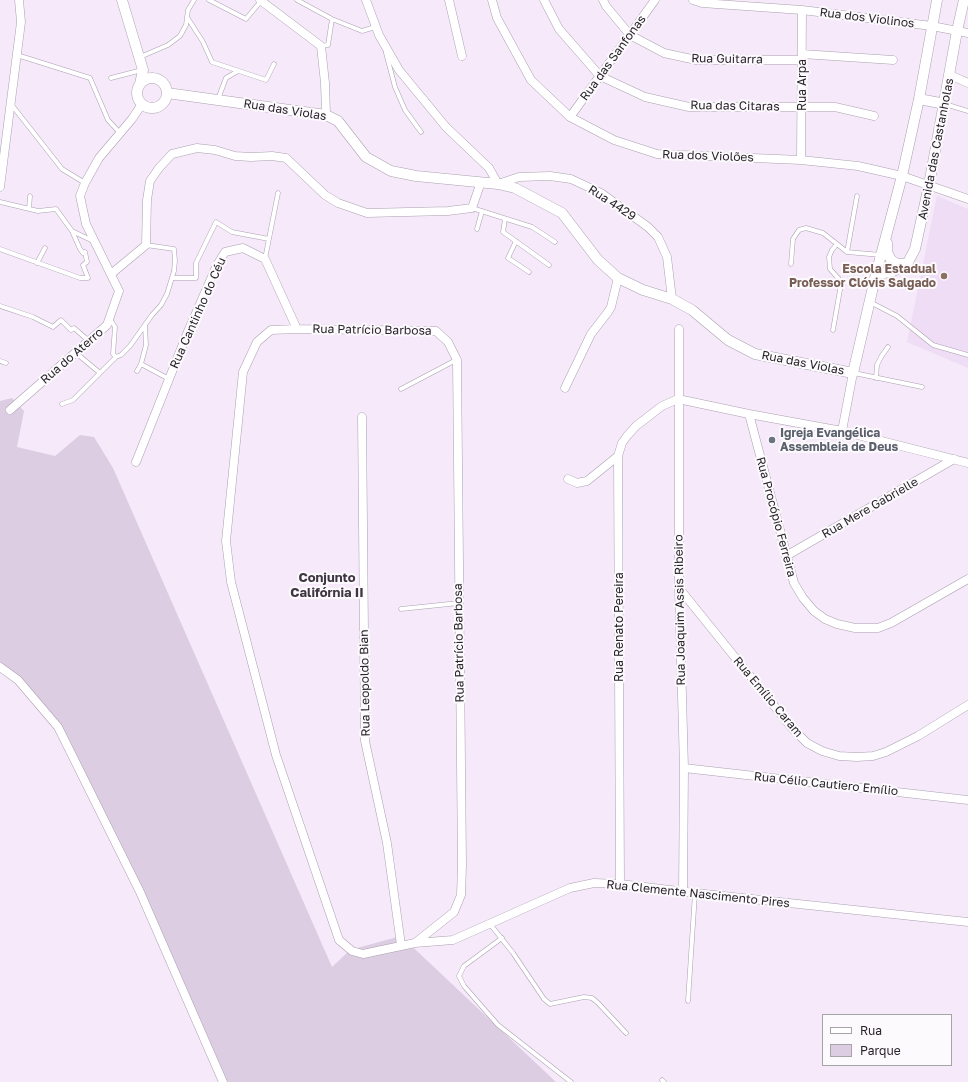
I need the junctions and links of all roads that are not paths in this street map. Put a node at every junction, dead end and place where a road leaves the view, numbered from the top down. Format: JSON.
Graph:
{"nodes":[{"id":1,"x":19,"y":0,"type":"edge"},
{"id":2,"x":122,"y":0,"type":"edge"},
{"id":3,"x":194,"y":0,"type":"edge"},
{"id":4,"x":208,"y":0,"type":"edge"},
{"id":5,"x":297,"y":0,"type":"edge"},
{"id":6,"x":366,"y":0,"type":"edge"},
{"id":7,"x":449,"y":0,"type":"edge"},
{"id":8,"x":492,"y":0,"type":"edge"},
{"id":9,"x":544,"y":0,"type":"edge"},
{"id":10,"x":603,"y":0,"type":"edge"},
{"id":11,"x":655,"y":0,"type":"edge"},
{"id":12,"x":693,"y":0,"type":"edge"},
{"id":13,"x":937,"y":0,"type":"edge"},
{"id":14,"x":964,"y":0,"type":"edge"},
{"id":15,"x":261,"y":1,"type":"edge"},
{"id":16,"x":802,"y":10,"type":"junction"},
{"id":17,"x":187,"y":17,"type":"junction"},
{"id":18,"x":332,"y":18,"type":"junction"},
{"id":19,"x":376,"y":26,"type":"junction"},
{"id":20,"x":932,"y":26,"type":"junction"},
{"id":21,"x":958,"y":30,"type":"junction"},
{"id":22,"x":968,"y":33,"type":"edge"},
{"id":23,"x":630,"y":35,"type":"junction"},
{"id":24,"x":384,"y":43,"type":"junction"},
{"id":25,"x":320,"y":46,"type":"junction"},
{"id":26,"x":16,"y":55,"type":"junction"},
{"id":27,"x":462,"y":56,"type":"dead end"},
{"id":28,"x":802,"y":57,"type":"junction"},
{"id":29,"x":139,"y":58,"type":"junction"},
{"id":30,"x":893,"y":60,"type":"dead end"},
{"id":31,"x":274,"y":64,"type":"dead end"},
{"id":32,"x":143,"y":70,"type":"junction"},
{"id":33,"x":238,"y":71,"type":"junction"},
{"id":34,"x":950,"y":75,"type":"junction"},
{"id":35,"x":600,"y":76,"type":"junction"},
{"id":36,"x":111,"y":78,"type":"dead end"},
{"id":37,"x":153,"y":78,"type":"junction"},
{"id":38,"x":968,"y":83,"type":"edge"},
{"id":39,"x":140,"y":84,"type":"junction"},
{"id":40,"x":166,"y":96,"type":"junction"},
{"id":41,"x":919,"y":99,"type":"junction"},
{"id":42,"x":218,"y":100,"type":"junction"},
{"id":43,"x":10,"y":103,"type":"junction"},
{"id":44,"x":142,"y":104,"type":"junction"},
{"id":45,"x":945,"y":104,"type":"junction"},
{"id":46,"x":801,"y":107,"type":"junction"},
{"id":47,"x":968,"y":110,"type":"edge"},
{"id":48,"x":326,"y":115,"type":"junction"},
{"id":49,"x":874,"y":116,"type":"dead end"},
{"id":50,"x":570,"y":117,"type":"junction"},
{"id":51,"x":421,"y":132,"type":"dead end"},
{"id":52,"x":120,"y":133,"type":"junction"},
{"id":53,"x":3,"y":143,"type":"edge"},
{"id":54,"x":801,"y":160,"type":"junction"},
{"id":55,"x":902,"y":176,"type":"junction"},
{"id":56,"x":481,"y":182,"type":"junction"},
{"id":57,"x":85,"y":183,"type":"junction"},
{"id":58,"x":498,"y":184,"type":"junction"},
{"id":59,"x":929,"y":185,"type":"junction"},
{"id":60,"x":0,"y":187,"type":"edge"},
{"id":61,"x":278,"y":193,"type":"dead end"},
{"id":62,"x":30,"y":196,"type":"dead end"},
{"id":63,"x":857,"y":196,"type":"dead end"},
{"id":64,"x":968,"y":198,"type":"edge"},
{"id":65,"x":0,"y":202,"type":"edge"},
{"id":66,"x":472,"y":208,"type":"junction"},
{"id":67,"x":29,"y":209,"type":"junction"},
{"id":68,"x":482,"y":211,"type":"junction"},
{"id":69,"x":505,"y":219,"type":"junction"},
{"id":70,"x":477,"y":229,"type":"dead end"},
{"id":71,"x":72,"y":231,"type":"junction"},
{"id":72,"x":887,"y":231,"type":"junction"},
{"id":73,"x":269,"y":239,"type":"junction"},
{"id":74,"x":516,"y":241,"type":"junction"},
{"id":75,"x":95,"y":242,"type":"junction"},
{"id":76,"x":555,"y":242,"type":"dead end"},
{"id":77,"x":837,"y":244,"type":"junction"},
{"id":78,"x":146,"y":245,"type":"junction"},
{"id":79,"x":45,"y":248,"type":"dead end"},
{"id":80,"x":0,"y":250,"type":"edge"},
{"id":81,"x":847,"y":252,"type":"junction"},
{"id":82,"x":881,"y":255,"type":"junction"},
{"id":83,"x":265,"y":259,"type":"junction"},
{"id":84,"x":37,"y":263,"type":"junction"},
{"id":85,"x":791,"y":264,"type":"dead end"},
{"id":86,"x":907,"y":264,"type":"junction"},
{"id":87,"x":549,"y":265,"type":"dead end"},
{"id":88,"x":529,"y":272,"type":"dead end"},
{"id":89,"x":111,"y":274,"type":"junction"},
{"id":90,"x":876,"y":274,"type":"junction"},
{"id":91,"x":172,"y":278,"type":"junction"},
{"id":92,"x":618,"y":278,"type":"junction"},
{"id":93,"x":672,"y":299,"type":"junction"},
{"id":94,"x":870,"y":302,"type":"junction"},
{"id":95,"x":0,"y":306,"type":"edge"},
{"id":96,"x":109,"y":318,"type":"junction"},
{"id":97,"x":145,"y":325,"type":"junction"},
{"id":98,"x":297,"y":329,"type":"junction"},
{"id":99,"x":678,"y":329,"type":"dead end"},
{"id":100,"x":833,"y":330,"type":"dead end"},
{"id":101,"x":89,"y":341,"type":"junction"},
{"id":102,"x":888,"y":347,"type":"dead end"},
{"id":103,"x":76,"y":352,"type":"junction"},
{"id":104,"x":968,"y":355,"type":"edge"},
{"id":105,"x":116,"y":357,"type":"junction"},
{"id":106,"x":457,"y":360,"type":"junction"},
{"id":107,"x":0,"y":361,"type":"edge"},
{"id":108,"x":6,"y":363,"type":"dead end"},
{"id":109,"x":140,"y":364,"type":"junction"},
{"id":110,"x":137,"y":371,"type":"dead end"},
{"id":111,"x":100,"y":373,"type":"junction"},
{"id":112,"x":853,"y":373,"type":"junction"},
{"id":113,"x":876,"y":378,"type":"junction"},
{"id":114,"x":169,"y":379,"type":"junction"},
{"id":115,"x":922,"y":387,"type":"dead end"},
{"id":116,"x":565,"y":388,"type":"dead end"},
{"id":117,"x":401,"y":390,"type":"dead end"},
{"id":118,"x":678,"y":399,"type":"junction"},
{"id":119,"x":62,"y":404,"type":"dead end"},
{"id":120,"x":10,"y":410,"type":"dead end"},
{"id":121,"x":749,"y":414,"type":"junction"},
{"id":122,"x":362,"y":417,"type":"dead end"},
{"id":123,"x":842,"y":431,"type":"junction"},
{"id":124,"x":618,"y":456,"type":"junction"},
{"id":125,"x":954,"y":459,"type":"junction"},
{"id":126,"x":136,"y":462,"type":"dead end"},
{"id":127,"x":968,"y":463,"type":"edge"},
{"id":128,"x":568,"y":479,"type":"dead end"},
{"id":129,"x":786,"y":556,"type":"junction"},
{"id":130,"x":968,"y":579,"type":"edge"},
{"id":131,"x":679,"y":588,"type":"junction"},
{"id":132,"x":459,"y":603,"type":"junction"},
{"id":133,"x":401,"y":608,"type":"dead end"},
{"id":134,"x":0,"y":668,"type":"edge"},
{"id":135,"x":968,"y":705,"type":"edge"},
{"id":136,"x":684,"y":768,"type":"junction"},
{"id":137,"x":968,"y":800,"type":"edge"},
{"id":138,"x":620,"y":884,"type":"junction"},
{"id":139,"x":683,"y":892,"type":"junction"},
{"id":140,"x":695,"y":893,"type":"junction"},
{"id":141,"x":968,"y":922,"type":"edge"},
{"id":142,"x":490,"y":923,"type":"junction"},
{"id":143,"x":502,"y":938,"type":"junction"},
{"id":144,"x":415,"y":943,"type":"junction"},
{"id":145,"x":401,"y":945,"type":"junction"},
{"id":146,"x":688,"y":1001,"type":"dead end"},
{"id":147,"x":626,"y":1033,"type":"dead end"},
{"id":148,"x":223,"y":1082,"type":"edge"},
{"id":149,"x":571,"y":1082,"type":"edge"}],
"edges":[{"from":1,"to":26,"type":"street"},
{"from":2,"to":29,"type":"street"},
{"from":3,"to":17,"type":"lane"},
{"from":4,"to":15,"type":"lane"},
{"from":5,"to":18,"type":"lane"},
{"from":6,"to":19,"type":"street"},
{"from":7,"to":27,"type":"street"},
{"from":8,"to":50,"type":"street","name":"Rua dos Violões"},
{"from":9,"to":35,"type":"street","name":"Rua das Citaras"},
{"from":10,"to":23,"type":"street","name":"Rua Guitarra"},
{"from":11,"to":23,"type":"street","name":"Rua das Sanfonas"},
{"from":12,"to":16,"type":"street","name":"Rua dos Violinos"},
{"from":13,"to":20,"type":"street"},
{"from":14,"to":21,"type":"street","name":"Avenida das Castanholas"},
{"from":15,"to":25,"type":"street"},
{"from":16,"to":20,"type":"street","name":"Rua dos Violinos"},
{"from":16,"to":28,"type":"street","name":"Rua Arpa"},
{"from":17,"to":29,"type":"lane"},
{"from":17,"to":33,"type":"lane"},
{"from":18,"to":19,"type":"lane"},
{"from":18,"to":25,"type":"lane"},
{"from":19,"to":24,"type":"street"},
{"from":20,"to":21,"type":"street","name":"Rua dos Violinos"},
{"from":20,"to":41,"type":"street"},
{"from":21,"to":22,"type":"street","name":"Rua dos Violinos"},
{"from":21,"to":34,"type":"street","name":"Avenida das Castanholas"},
{"from":23,"to":28,"type":"street","name":"Rua Guitarra"},
{"from":23,"to":35,"type":"street","name":"Rua das Sanfonas"},
{"from":24,"to":51,"type":"lane"},
{"from":24,"to":58,"type":"street"},
{"from":25,"to":48,"type":"street"},
{"from":26,"to":43,"type":"street"},
{"from":26,"to":52,"type":"lane"},
{"from":28,"to":30,"type":"street","name":"Rua Guitarra"},
{"from":28,"to":46,"type":"street","name":"Rua Arpa"},
{"from":29,"to":32,"type":"street"},
{"from":31,"to":33,"type":"lane"},
{"from":32,"to":36,"type":"lane"},
{"from":32,"to":37,"type":"street"},
{"from":32,"to":39,"type":"street"},
{"from":33,"to":42,"type":"lane"},
{"from":34,"to":38,"type":"street"},
{"from":34,"to":45,"type":"street","name":"Avenida das Castanholas"},
{"from":35,"to":46,"type":"street","name":"Rua das Citaras"},
{"from":35,"to":50,"type":"street","name":"Rua das Sanfonas"},
{"from":37,"to":39,"type":"street"},
{"from":37,"to":40,"type":"street"},
{"from":39,"to":44,"type":"street"},
{"from":40,"to":42,"type":"street","name":"Rua das Violas"},
{"from":40,"to":44,"type":"street"},
{"from":41,"to":45,"type":"street"},
{"from":41,"to":55,"type":"street"},
{"from":42,"to":48,"type":"street","name":"Rua das Violas"},
{"from":43,"to":53,"type":"street"},
{"from":43,"to":57,"type":"lane"},
{"from":44,"to":52,"type":"street","name":"Rua do Aterro"},
{"from":45,"to":47,"type":"lane"},
{"from":45,"to":59,"type":"street","name":"Avenida das Castanholas"},
{"from":46,"to":49,"type":"street","name":"Rua das Citaras"},
{"from":46,"to":54,"type":"street","name":"Rua Arpa"},
{"from":48,"to":56,"type":"street","name":"Rua das Violas"},
{"from":50,"to":54,"type":"street","name":"Rua dos Violões"},
{"from":52,"to":57,"type":"street","name":"Rua do Aterro"},
{"from":53,"to":60,"type":"street"},
{"from":54,"to":55,"type":"street","name":"Rua dos Violões"},
{"from":55,"to":59,"type":"street","name":"Rua dos Violões"},
{"from":55,"to":72,"type":"street"},
{"from":56,"to":58,"type":"street","name":"Rua das Violas"},
{"from":56,"to":66,"type":"street"},
{"from":57,"to":75,"type":"street","name":"Rua do Aterro"},
{"from":58,"to":92,"type":"street","name":"Rua das Violas"},
{"from":58,"to":93,"type":"street","name":"Rua 4429"},
{"from":59,"to":64,"type":"street","name":"Rua dos Violões"},
{"from":59,"to":86,"type":"street","name":"Avenida das Castanholas"},
{"from":61,"to":73,"type":"lane"},
{"from":62,"to":67,"type":"lane"},
{"from":63,"to":81,"type":"lane"},
{"from":65,"to":67,"type":"lane"},
{"from":66,"to":68,"type":"lane"},
{"from":66,"to":78,"type":"street"},
{"from":67,"to":71,"type":"lane"},
{"from":68,"to":69,"type":"lane"},
{"from":68,"to":70,"type":"lane"},
{"from":69,"to":74,"type":"lane"},
{"from":69,"to":76,"type":"lane"},
{"from":71,"to":75,"type":"lane"},
{"from":71,"to":84,"type":"lane"},
{"from":72,"to":82,"type":"street"},
{"from":72,"to":86,"type":"street"},
{"from":73,"to":83,"type":"lane"},
{"from":73,"to":91,"type":"lane"},
{"from":74,"to":87,"type":"lane"},
{"from":74,"to":88,"type":"lane"},
{"from":75,"to":89,"type":"street","name":"Rua do Aterro"},
{"from":77,"to":81,"type":"lane"},
{"from":77,"to":85,"type":"lane"},
{"from":77,"to":100,"type":"lane"},
{"from":78,"to":89,"type":"street"},
{"from":78,"to":91,"type":"lane"},
{"from":79,"to":84,"type":"lane"},
{"from":80,"to":84,"type":"lane"},
{"from":81,"to":82,"type":"lane"},
{"from":82,"to":90,"type":"street"},
{"from":83,"to":98,"type":"street"},
{"from":83,"to":114,"type":"street","name":"Rua Cantinho do Céu"},
{"from":86,"to":90,"type":"street"},
{"from":89,"to":96,"type":"street","name":"Rua do Aterro"},
{"from":90,"to":94,"type":"street"},
{"from":91,"to":97,"type":"lane"},
{"from":92,"to":93,"type":"street","name":"Rua das Violas"},
{"from":92,"to":116,"type":"street"},
{"from":93,"to":112,"type":"street","name":"Rua das Violas"},
{"from":94,"to":104,"type":"lane"},
{"from":94,"to":112,"type":"street"},
{"from":95,"to":101,"type":"lane"},
{"from":96,"to":101,"type":"street","name":"Rua do Aterro"},
{"from":96,"to":105,"type":"lane"},
{"from":97,"to":105,"type":"lane"},
{"from":97,"to":109,"type":"lane"},
{"from":98,"to":106,"type":"street","name":"Rua Patrício Barbosa"},
{"from":98,"to":145,"type":"street","name":"Rua Patrício Barbosa"},
{"from":99,"to":118,"type":"street","name":"Rua Joaquim Assis Ribeiro"},
{"from":101,"to":103,"type":"street","name":"Rua do Aterro"},
{"from":102,"to":113,"type":"lane"},
{"from":103,"to":111,"type":"lane"},
{"from":103,"to":120,"type":"street","name":"Rua do Aterro"},
{"from":105,"to":111,"type":"lane"},
{"from":106,"to":117,"type":"lane"},
{"from":106,"to":132,"type":"street","name":"Rua Patrício Barbosa"},
{"from":107,"to":108,"type":"lane"},
{"from":109,"to":110,"type":"lane"},
{"from":109,"to":114,"type":"lane"},
{"from":111,"to":119,"type":"lane"},
{"from":112,"to":113,"type":"lane"},
{"from":112,"to":123,"type":"street"},
{"from":113,"to":115,"type":"lane"},
{"from":114,"to":126,"type":"street","name":"Rua Cantinho do Céu"},
{"from":118,"to":121,"type":"street"},
{"from":118,"to":124,"type":"street","name":"Rua Renato Pereira"},
{"from":118,"to":131,"type":"street","name":"Rua Joaquim Assis Ribeiro"},
{"from":121,"to":123,"type":"street"},
{"from":121,"to":129,"type":"street","name":"Rua Procópio Ferreira"},
{"from":122,"to":145,"type":"street","name":"Rua Leopoldo Bian"},
{"from":123,"to":125,"type":"street"},
{"from":124,"to":128,"type":"street"},
{"from":124,"to":138,"type":"street","name":"Rua Renato Pereira"},
{"from":125,"to":127,"type":"street"},
{"from":125,"to":129,"type":"street","name":"Rua Mere Gabrielle"},
{"from":129,"to":130,"type":"street","name":"Rua Procópio Ferreira"},
{"from":131,"to":135,"type":"street","name":"Rua Emílio Caram"},
{"from":131,"to":136,"type":"street","name":"Rua Joaquim Assis Ribeiro"},
{"from":132,"to":133,"type":"lane"},
{"from":132,"to":144,"type":"street","name":"Rua Patrício Barbosa"},
{"from":134,"to":148,"type":"street"},
{"from":136,"to":137,"type":"street","name":"Rua Célio Cautiero Emílio"},
{"from":136,"to":139,"type":"street","name":"Rua Joaquim Assis Ribeiro"},
{"from":138,"to":139,"type":"street","name":"Rua Clemente Nascimento Pires"},
{"from":138,"to":142,"type":"street","name":"Rua Clemente Nascimento Pires"},
{"from":139,"to":140,"type":"street","name":"Rua Clemente Nascimento Pires"},
{"from":140,"to":141,"type":"street","name":"Rua Clemente Nascimento Pires"},
{"from":140,"to":146,"type":"lane"},
{"from":142,"to":143,"type":"lane"},
{"from":142,"to":144,"type":"street","name":"Rua Clemente Nascimento Pires"},
{"from":143,"to":147,"type":"lane"},
{"from":143,"to":149,"type":"lane"},
{"from":144,"to":145,"type":"street","name":"Rua Patrício Barbosa"}]}
